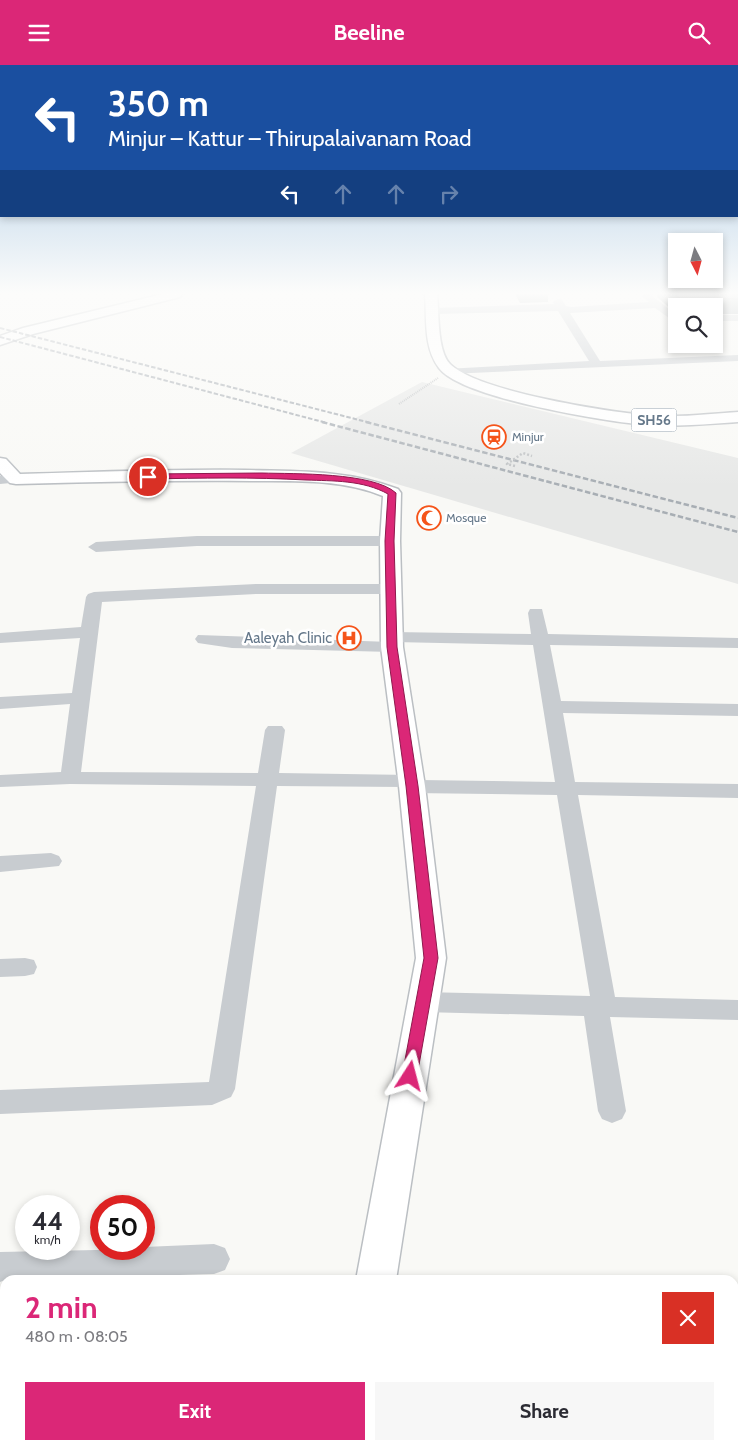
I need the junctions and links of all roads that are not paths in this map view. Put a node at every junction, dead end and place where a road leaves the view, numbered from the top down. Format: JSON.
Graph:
{"nodes":[{"id":1,"x":440,"y":359,"type":"edge"},
{"id":2,"x":593,"y":359,"type":"edge"},
{"id":3,"x":738,"y":359,"type":"edge"},
{"id":4,"x":596,"y":364,"type":"junction"},
{"id":5,"x":455,"y":371,"type":"junction"},
{"id":6,"x":738,"y":417,"type":"edge"},
{"id":7,"x":5,"y":474,"type":"edge"},
{"id":8,"x":390,"y":541,"type":"junction"},
{"id":9,"x":96,"y":547,"type":"dead end"},
{"id":10,"x":390,"y":589,"type":"junction"},
{"id":11,"x":536,"y":613,"type":"dead end"},
{"id":12,"x":90,"y":632,"type":"junction"},
{"id":13,"x":0,"y":638,"type":"edge"},
{"id":14,"x":204,"y":639,"type":"dead end"},
{"id":15,"x":541,"y":639,"type":"junction"},
{"id":16,"x":392,"y":642,"type":"junction"},
{"id":17,"x":738,"y":643,"type":"edge"},
{"id":18,"x":81,"y":698,"type":"junction"},
{"id":19,"x":0,"y":703,"type":"edge"},
{"id":20,"x":553,"y":707,"type":"junction"},
{"id":21,"x":738,"y":710,"type":"edge"},
{"id":22,"x":275,"y":731,"type":"dead end"},
{"id":23,"x":70,"y":778,"type":"junction"},
{"id":24,"x":268,"y":779,"type":"junction"},
{"id":25,"x":0,"y":781,"type":"edge"},
{"id":26,"x":412,"y":783,"type":"junction"},
{"id":27,"x":567,"y":788,"type":"junction"},
{"id":28,"x":738,"y":791,"type":"edge"},
{"id":29,"x":51,"y":861,"type":"dead end"},
{"id":30,"x":0,"y":864,"type":"edge"},
{"id":31,"x":25,"y":967,"type":"dead end"},
{"id":32,"x":0,"y":969,"type":"edge"},
{"id":33,"x":422,"y":1002,"type":"junction"},
{"id":34,"x":600,"y":1006,"type":"junction"},
{"id":35,"x":738,"y":1010,"type":"edge"},
{"id":36,"x":0,"y":1102,"type":"edge"},
{"id":37,"x":612,"y":1111,"type":"dead end"},
{"id":38,"x":214,"y":1259,"type":"dead end"},
{"id":39,"x":0,"y":1267,"type":"edge"},
{"id":40,"x":377,"y":1275,"type":"edge"}],
"edges":[{"from":1,"to":5,"type":"main road"},
{"from":2,"to":4,"type":"street"},
{"from":3,"to":4,"type":"street"},
{"from":4,"to":5,"type":"street"},
{"from":5,"to":6,"type":"main road","number":"SH56"},
{"from":7,"to":8,"type":"main road"},
{"from":8,"to":9,"type":"street"},
{"from":8,"to":10,"type":"main road"},
{"from":10,"to":12,"type":"street"},
{"from":10,"to":16,"type":"main road"},
{"from":11,"to":15,"type":"street"},
{"from":12,"to":13,"type":"street"},
{"from":12,"to":18,"type":"street"},
{"from":14,"to":16,"type":"street"},
{"from":15,"to":16,"type":"street"},
{"from":15,"to":17,"type":"street"},
{"from":15,"to":20,"type":"street"},
{"from":16,"to":26,"type":"main road"},
{"from":18,"to":19,"type":"street"},
{"from":18,"to":23,"type":"street"},
{"from":20,"to":21,"type":"street"},
{"from":20,"to":27,"type":"street"},
{"from":22,"to":24,"type":"street"},
{"from":23,"to":24,"type":"street"},
{"from":23,"to":25,"type":"street"},
{"from":24,"to":26,"type":"street"},
{"from":24,"to":36,"type":"street"},
{"from":26,"to":27,"type":"street"},
{"from":26,"to":33,"type":"main road"},
{"from":27,"to":28,"type":"street"},
{"from":27,"to":34,"type":"street"},
{"from":29,"to":30,"type":"street"},
{"from":31,"to":32,"type":"street"},
{"from":33,"to":34,"type":"street"},
{"from":33,"to":40,"type":"main road"},
{"from":34,"to":35,"type":"street"},
{"from":34,"to":37,"type":"street"},
{"from":38,"to":39,"type":"street"}]}
